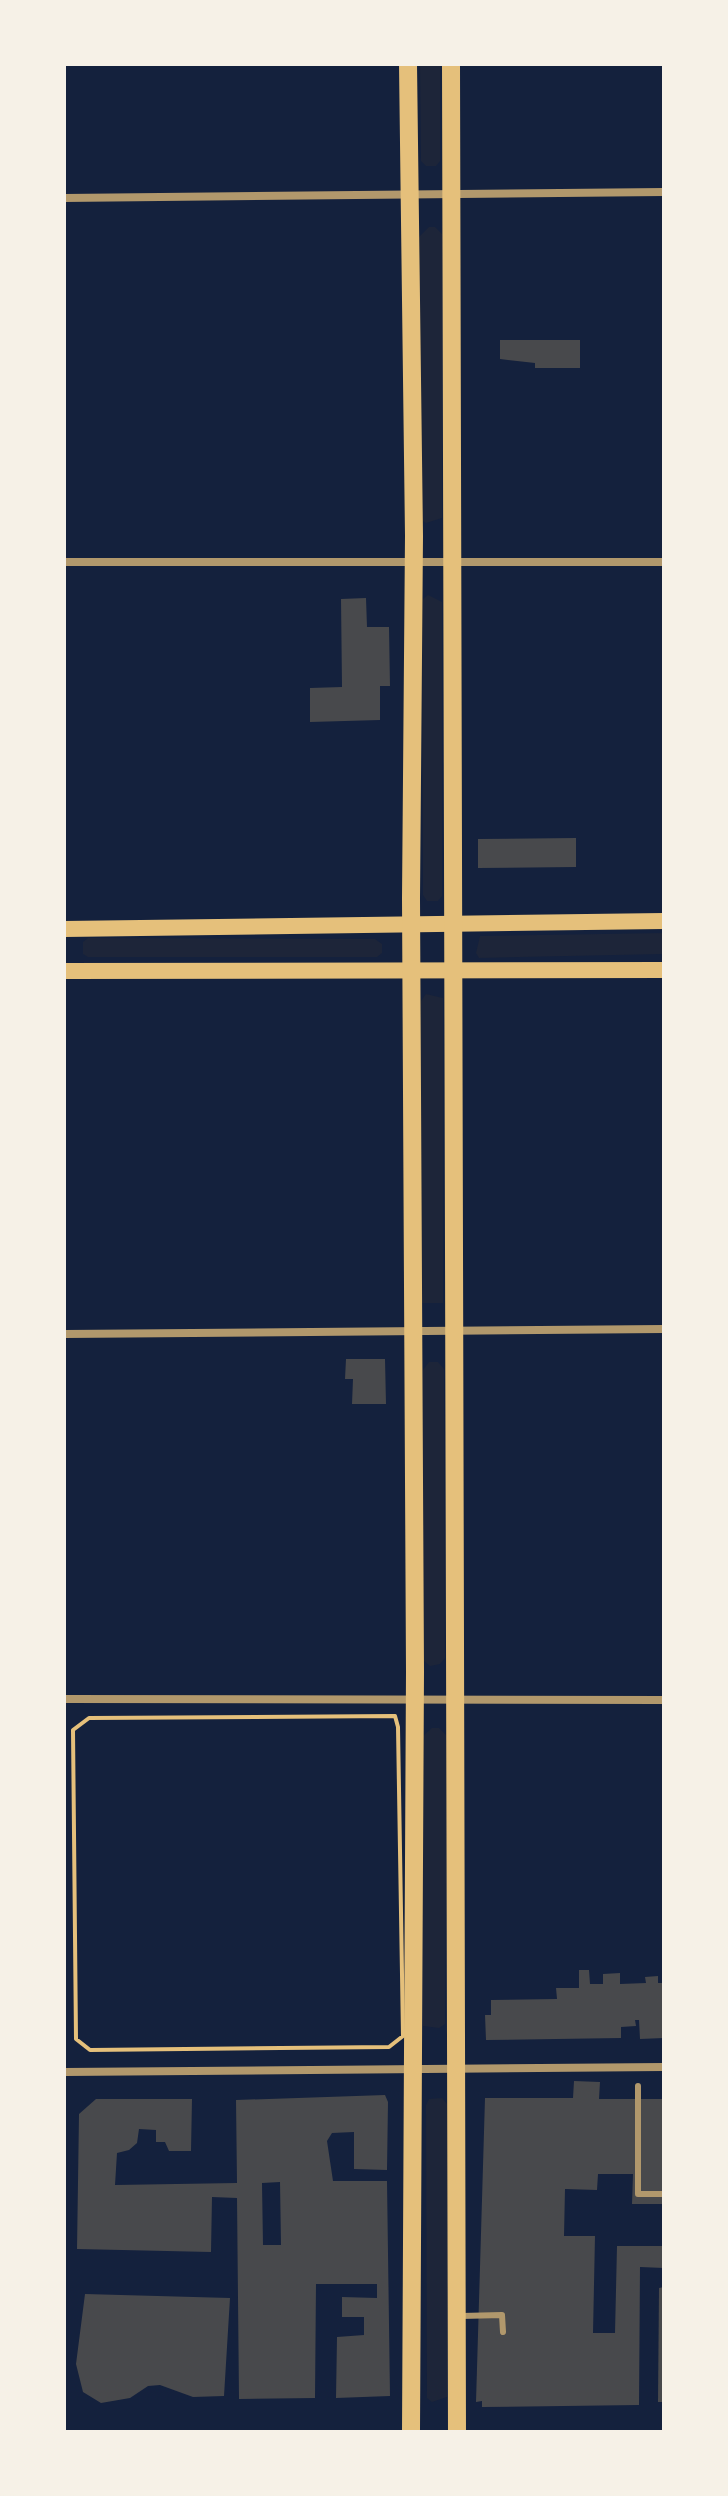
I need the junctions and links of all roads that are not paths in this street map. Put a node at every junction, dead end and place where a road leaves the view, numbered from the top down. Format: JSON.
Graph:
{"nodes":[{"id":1,"x":408,"y":64,"type":"edge"},
{"id":2,"x":451,"y":64,"type":"edge"},
{"id":3,"x":664,"y":192,"type":"edge"},
{"id":4,"x":410,"y":195,"type":"junction"},
{"id":5,"x":451,"y":195,"type":"junction"},
{"id":6,"x":64,"y":198,"type":"edge"},
{"id":7,"x":64,"y":562,"type":"edge"},
{"id":8,"x":664,"y":562,"type":"edge"},
{"id":9,"x":413,"y":563,"type":"junction"},
{"id":10,"x":451,"y":563,"type":"junction"},
{"id":11,"x":664,"y":921,"type":"edge"},
{"id":12,"x":453,"y":922,"type":"junction"},
{"id":13,"x":412,"y":923,"type":"junction"},
{"id":14,"x":64,"y":929,"type":"edge"},
{"id":15,"x":453,"y":969,"type":"junction"},
{"id":16,"x":664,"y":970,"type":"edge"},
{"id":17,"x":64,"y":971,"type":"edge"},
{"id":18,"x":413,"y":971,"type":"junction"},
{"id":19,"x":664,"y":1329,"type":"edge"},
{"id":20,"x":414,"y":1330,"type":"junction"},
{"id":21,"x":453,"y":1330,"type":"junction"},
{"id":22,"x":64,"y":1334,"type":"edge"},
{"id":23,"x":64,"y":1699,"type":"edge"},
{"id":24,"x":415,"y":1700,"type":"junction"},
{"id":25,"x":454,"y":1700,"type":"junction"},
{"id":26,"x":664,"y":1700,"type":"edge"},
{"id":27,"x":416,"y":2067,"type":"junction"},
{"id":28,"x":664,"y":2067,"type":"edge"},
{"id":29,"x":455,"y":2068,"type":"junction"},
{"id":30,"x":64,"y":2072,"type":"edge"},
{"id":31,"x":638,"y":2086,"type":"dead end"},
{"id":32,"x":664,"y":2194,"type":"edge"},
{"id":33,"x":457,"y":2316,"type":"junction"},
{"id":34,"x":503,"y":2332,"type":"dead end"},
{"id":35,"x":411,"y":2432,"type":"edge"},
{"id":36,"x":457,"y":2432,"type":"edge"}],
"edges":[{"from":1,"to":4,"type":"main road"},
{"from":2,"to":5,"type":"main road"},
{"from":3,"to":5,"type":"street"},
{"from":4,"to":5,"type":"street"},
{"from":4,"to":6,"type":"street"},
{"from":4,"to":9,"type":"main road"},
{"from":5,"to":10,"type":"main road"},
{"from":7,"to":9,"type":"street"},
{"from":8,"to":10,"type":"street"},
{"from":9,"to":10,"type":"street"},
{"from":9,"to":13,"type":"main road"},
{"from":10,"to":12,"type":"main road"},
{"from":11,"to":12,"type":"main road"},
{"from":12,"to":13,"type":"main road"},
{"from":12,"to":15,"type":"main road"},
{"from":13,"to":14,"type":"main road"},
{"from":13,"to":18,"type":"main road"},
{"from":15,"to":16,"type":"main road"},
{"from":15,"to":18,"type":"main road"},
{"from":15,"to":21,"type":"main road"},
{"from":17,"to":18,"type":"main road"},
{"from":18,"to":20,"type":"main road"},
{"from":19,"to":21,"type":"street"},
{"from":20,"to":21,"type":"street"},
{"from":20,"to":22,"type":"street"},
{"from":20,"to":24,"type":"main road"},
{"from":21,"to":25,"type":"main road"},
{"from":23,"to":24,"type":"street"},
{"from":24,"to":25,"type":"street"},
{"from":24,"to":27,"type":"main road"},
{"from":25,"to":26,"type":"street"},
{"from":25,"to":29,"type":"main road"},
{"from":27,"to":29,"type":"street"},
{"from":27,"to":30,"type":"street"},
{"from":27,"to":35,"type":"main road"},
{"from":28,"to":29,"type":"street"},
{"from":29,"to":33,"type":"main road"},
{"from":31,"to":32,"type":"lane"},
{"from":33,"to":34,"type":"lane"},
{"from":33,"to":36,"type":"main road"}]}
